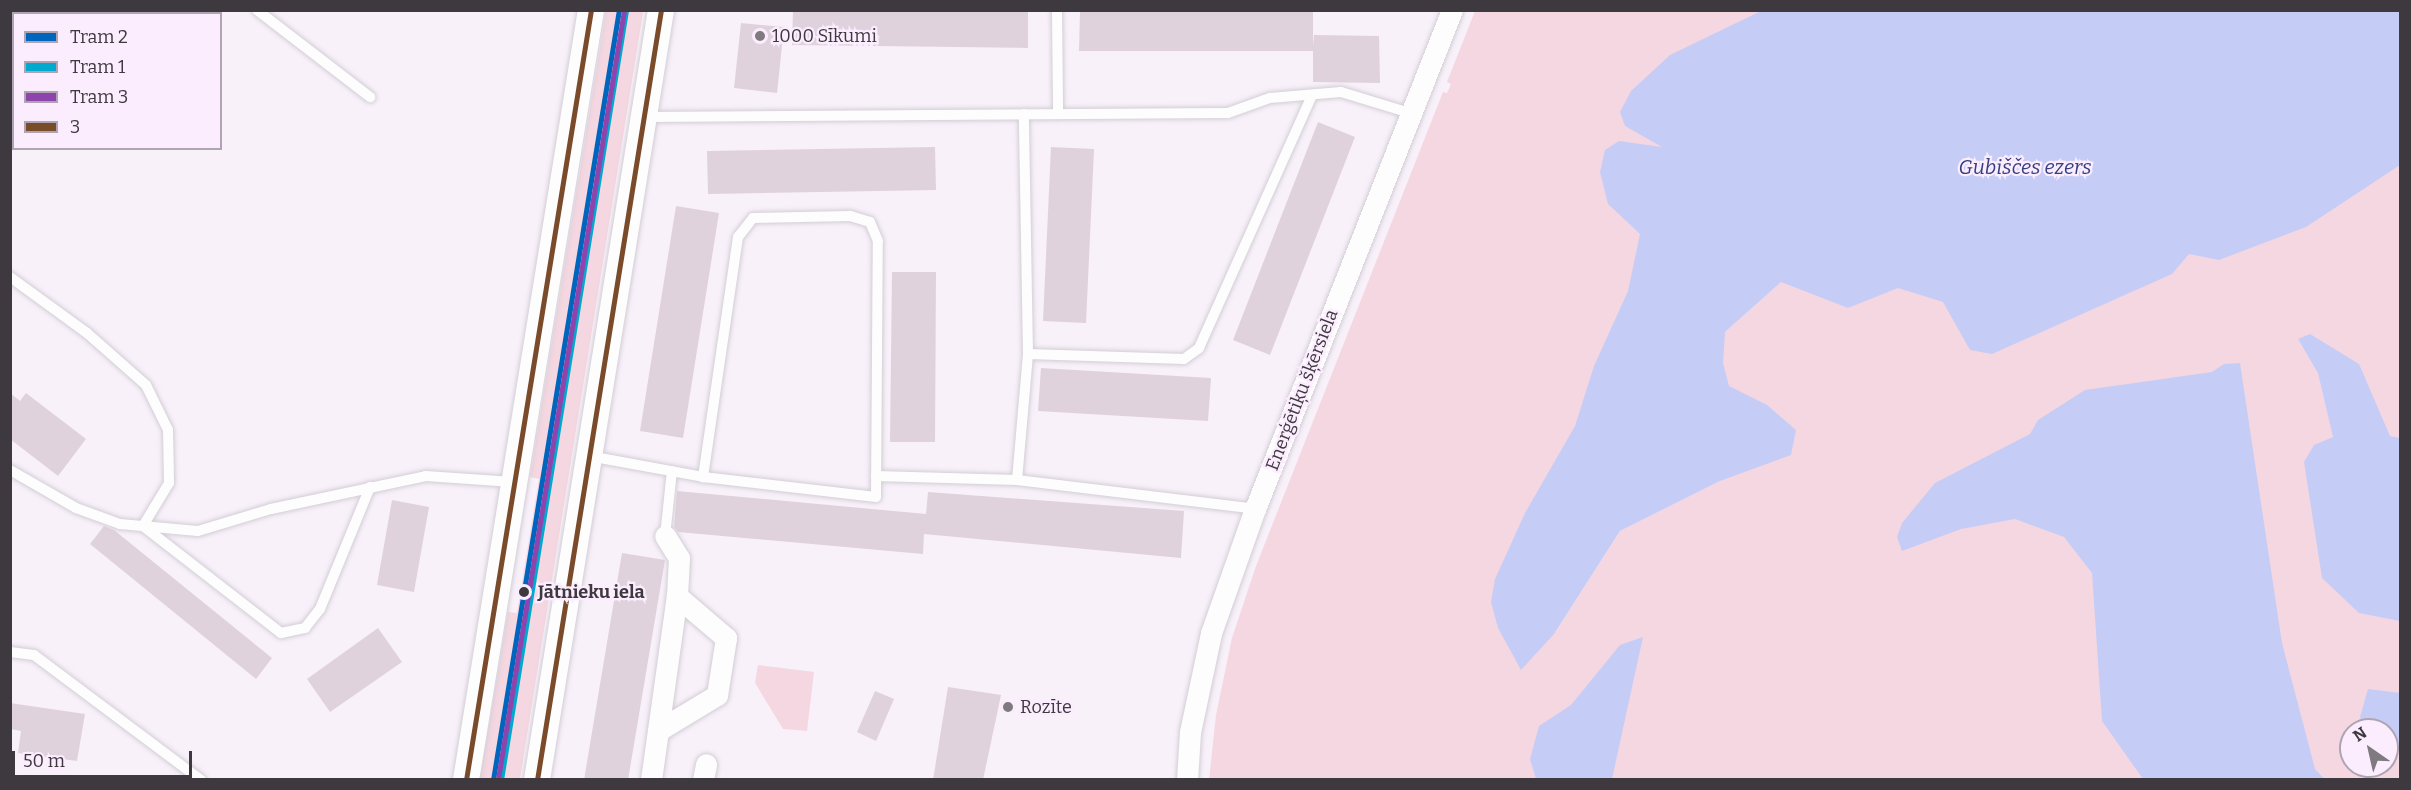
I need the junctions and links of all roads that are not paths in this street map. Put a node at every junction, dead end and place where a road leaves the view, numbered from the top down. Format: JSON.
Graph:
{"nodes":[{"id":1,"x":257,"y":10,"type":"edge"},
{"id":2,"x":591,"y":10,"type":"edge"},
{"id":3,"x":661,"y":10,"type":"edge"},
{"id":4,"x":1057,"y":10,"type":"edge"},
{"id":5,"x":1452,"y":10,"type":"edge"},
{"id":6,"x":1312,"y":94,"type":"junction"},
{"id":7,"x":370,"y":97,"type":"dead end"},
{"id":8,"x":1058,"y":113,"type":"junction"},
{"id":9,"x":1410,"y":113,"type":"junction"},
{"id":10,"x":1024,"y":114,"type":"junction"},
{"id":11,"x":645,"y":117,"type":"junction"},
{"id":12,"x":10,"y":277,"type":"edge"},
{"id":13,"x":1028,"y":354,"type":"junction"},
{"id":14,"x":589,"y":456,"type":"junction"},
{"id":15,"x":10,"y":470,"type":"edge"},
{"id":16,"x":672,"y":471,"type":"junction"},
{"id":17,"x":876,"y":476,"type":"junction"},
{"id":18,"x":703,"y":477,"type":"junction"},
{"id":19,"x":1017,"y":480,"type":"junction"},
{"id":20,"x":513,"y":482,"type":"junction"},
{"id":21,"x":370,"y":487,"type":"junction"},
{"id":22,"x":1255,"y":509,"type":"junction"},
{"id":23,"x":143,"y":526,"type":"junction"},
{"id":24,"x":665,"y":536,"type":"joint"},
{"id":25,"x":677,"y":596,"type":"junction"},
{"id":26,"x":10,"y":652,"type":"edge"},
{"id":27,"x":658,"y":730,"type":"junction"},
{"id":28,"x":201,"y":780,"type":"edge"},
{"id":29,"x":466,"y":780,"type":"edge"},
{"id":30,"x":537,"y":780,"type":"edge"},
{"id":31,"x":651,"y":780,"type":"edge"},
{"id":32,"x":1187,"y":780,"type":"edge"}],
"edges":[{"from":1,"to":7,"type":"lane"},
{"from":2,"to":20,"type":"street"},
{"from":3,"to":11,"type":"street"},
{"from":4,"to":8,"type":"lane"},
{"from":5,"to":9,"type":"street","name":"Enerģētiķu šķērsiela"},
{"from":6,"to":8,"type":"lane"},
{"from":6,"to":9,"type":"lane"},
{"from":6,"to":13,"type":"lane"},
{"from":8,"to":10,"type":"lane"},
{"from":9,"to":22,"type":"street","name":"Enerģētiķu šķērsiela"},
{"from":10,"to":11,"type":"lane"},
{"from":10,"to":13,"type":"lane"},
{"from":11,"to":14,"type":"street"},
{"from":12,"to":23,"type":"lane"},
{"from":13,"to":19,"type":"lane"},
{"from":14,"to":16,"type":"lane"},
{"from":14,"to":30,"type":"street"},
{"from":15,"to":23,"type":"lane"},
{"from":16,"to":18,"type":"lane"},
{"from":16,"to":24,"type":"lane"},
{"from":17,"to":18,"type":"lane"},
{"from":17,"to":18,"type":"lane"},
{"from":17,"to":19,"type":"lane"},
{"from":19,"to":22,"type":"lane"},
{"from":20,"to":21,"type":"lane"},
{"from":20,"to":29,"type":"street"},
{"from":21,"to":23,"type":"lane"},
{"from":21,"to":23,"type":"lane"},
{"from":22,"to":32,"type":"street","name":"Enerģētiķu šķērsiela"},
{"from":24,"to":25,"type":"street"},
{"from":25,"to":27,"type":"street"},
{"from":25,"to":27,"type":"street"},
{"from":26,"to":28,"type":"lane"},
{"from":27,"to":31,"type":"street"}]}
